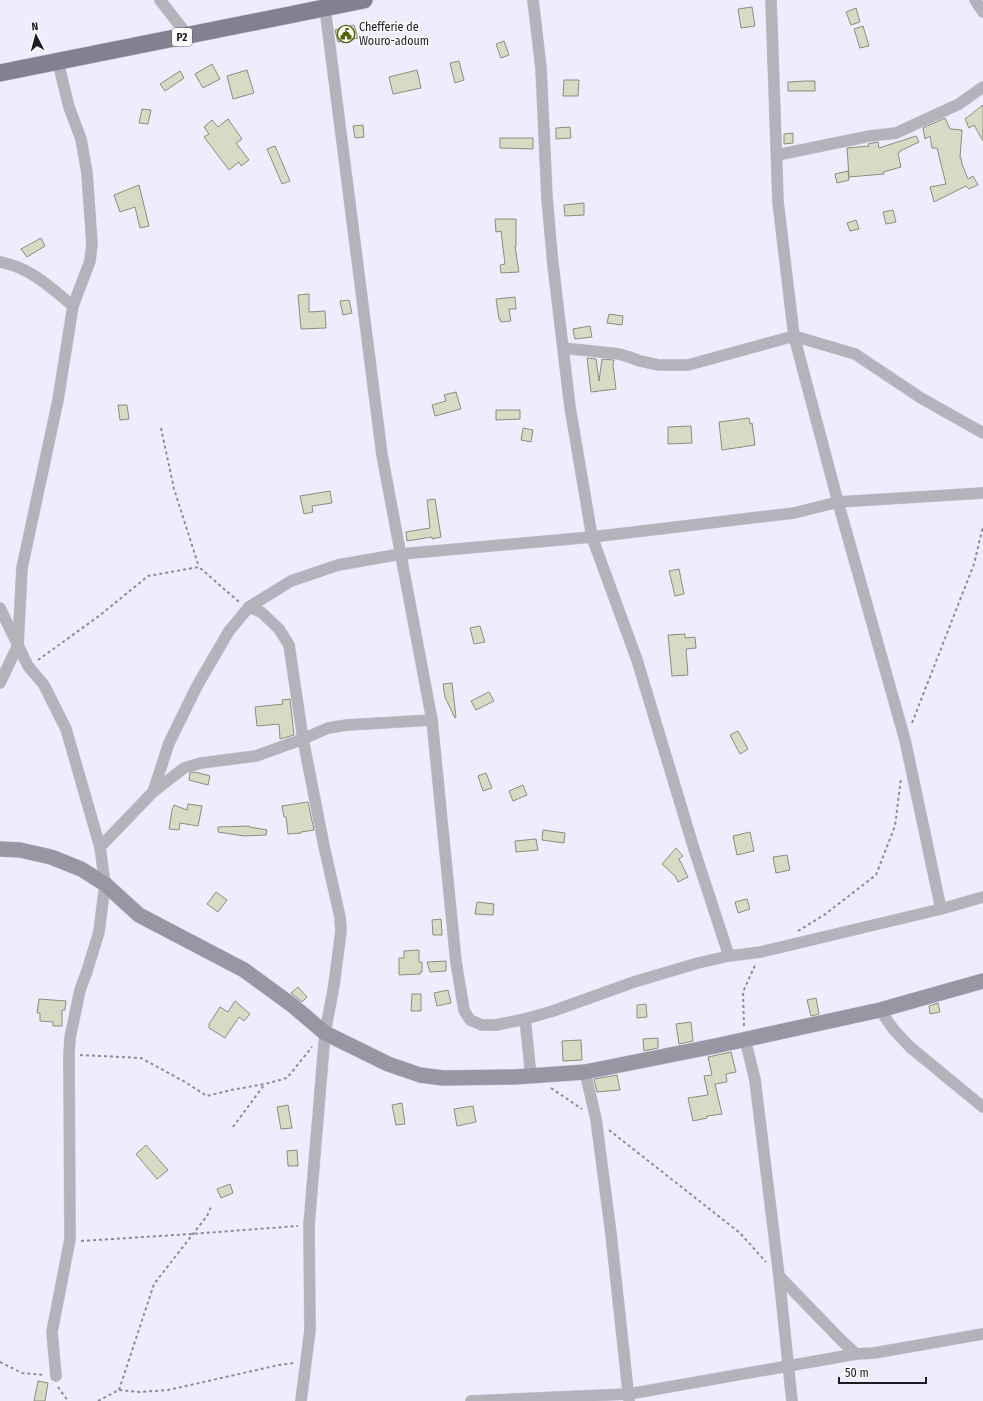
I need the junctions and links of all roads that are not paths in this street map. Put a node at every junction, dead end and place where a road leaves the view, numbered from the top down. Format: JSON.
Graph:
{"nodes":[{"id":1,"x":160,"y":0,"type":"edge"},
{"id":2,"x":364,"y":0,"type":"edge"},
{"id":3,"x":534,"y":0,"type":"edge"},
{"id":4,"x":771,"y":0,"type":"edge"},
{"id":5,"x":975,"y":0,"type":"edge"},
{"id":6,"x":983,"y":2,"type":"edge"},
{"id":7,"x":325,"y":8,"type":"junction"},
{"id":8,"x":983,"y":12,"type":"edge"},
{"id":9,"x":188,"y":36,"type":"junction"},
{"id":10,"x":58,"y":62,"type":"junction"},
{"id":11,"x":0,"y":73,"type":"edge"},
{"id":12,"x":983,"y":87,"type":"edge"},
{"id":13,"x":777,"y":155,"type":"junction"},
{"id":14,"x":0,"y":262,"type":"edge"},
{"id":15,"x":73,"y":306,"type":"junction"},
{"id":16,"x":794,"y":336,"type":"junction"},
{"id":17,"x":563,"y":348,"type":"junction"},
{"id":18,"x":983,"y":433,"type":"edge"},
{"id":19,"x":983,"y":493,"type":"edge"},
{"id":20,"x":838,"y":502,"type":"junction"},
{"id":21,"x":592,"y":537,"type":"junction"},
{"id":22,"x":401,"y":554,"type":"junction"},
{"id":23,"x":250,"y":607,"type":"junction"},
{"id":24,"x":0,"y":608,"type":"edge"},
{"id":25,"x":18,"y":645,"type":"junction"},
{"id":26,"x":0,"y":683,"type":"edge"},
{"id":27,"x":432,"y":720,"type":"junction"},
{"id":28,"x":303,"y":739,"type":"junction"},
{"id":29,"x":153,"y":792,"type":"junction"},
{"id":30,"x":100,"y":847,"type":"junction"},
{"id":31,"x":0,"y":849,"type":"edge"},
{"id":32,"x":105,"y":884,"type":"junction"},
{"id":33,"x":983,"y":896,"type":"edge"},
{"id":34,"x":941,"y":909,"type":"junction"},
{"id":35,"x":728,"y":956,"type":"junction"},
{"id":36,"x":983,"y":981,"type":"edge"},
{"id":37,"x":880,"y":1010,"type":"junction"},
{"id":38,"x":525,"y":1019,"type":"junction"},
{"id":39,"x":325,"y":1032,"type":"junction"},
{"id":40,"x":745,"y":1039,"type":"junction"},
{"id":41,"x":585,"y":1072,"type":"junction"},
{"id":42,"x":531,"y":1076,"type":"junction"},
{"id":43,"x":983,"y":1107,"type":"edge"},
{"id":44,"x":779,"y":1276,"type":"junction"},
{"id":45,"x":983,"y":1334,"type":"edge"},
{"id":46,"x":856,"y":1354,"type":"junction"},
{"id":47,"x":788,"y":1366,"type":"junction"},
{"id":48,"x":56,"y":1376,"type":"road end"},
{"id":49,"x":629,"y":1397,"type":"edge"},
{"id":50,"x":301,"y":1401,"type":"edge"},
{"id":51,"x":471,"y":1401,"type":"edge"},
{"id":52,"x":792,"y":1401,"type":"edge"}],
"edges":[{"from":1,"to":9,"type":"street"},
{"from":2,"to":7,"type":"main road","number":"P2"},
{"from":3,"to":17,"type":"street"},
{"from":4,"to":13,"type":"street"},
{"from":5,"to":6,"type":"street"},
{"from":5,"to":8,"type":"street"},
{"from":7,"to":9,"type":"main road","number":"P2"},
{"from":7,"to":22,"type":"street"},
{"from":9,"to":10,"type":"main road","number":"P2"},
{"from":10,"to":11,"type":"main road","number":"P2"},
{"from":10,"to":15,"type":"street"},
{"from":12,"to":13,"type":"street"},
{"from":13,"to":16,"type":"street"},
{"from":14,"to":15,"type":"street"},
{"from":15,"to":25,"type":"street"},
{"from":16,"to":17,"type":"street"},
{"from":16,"to":18,"type":"street"},
{"from":16,"to":20,"type":"street"},
{"from":17,"to":21,"type":"street"},
{"from":19,"to":20,"type":"street"},
{"from":20,"to":21,"type":"street"},
{"from":20,"to":34,"type":"street"},
{"from":21,"to":22,"type":"street"},
{"from":21,"to":35,"type":"street"},
{"from":22,"to":23,"type":"street"},
{"from":22,"to":27,"type":"street"},
{"from":23,"to":28,"type":"street"},
{"from":23,"to":29,"type":"street"},
{"from":24,"to":25,"type":"street"},
{"from":25,"to":26,"type":"street"},
{"from":25,"to":30,"type":"street"},
{"from":27,"to":28,"type":"street"},
{"from":27,"to":38,"type":"street"},
{"from":28,"to":29,"type":"street"},
{"from":28,"to":39,"type":"street"},
{"from":29,"to":30,"type":"street"},
{"from":30,"to":32,"type":"street"},
{"from":31,"to":32,"type":"main road"},
{"from":32,"to":39,"type":"main road"},
{"from":32,"to":48,"type":"street"},
{"from":33,"to":34,"type":"street"},
{"from":34,"to":35,"type":"street"},
{"from":35,"to":38,"type":"street"},
{"from":36,"to":37,"type":"main road"},
{"from":37,"to":40,"type":"main road"},
{"from":37,"to":43,"type":"street"},
{"from":38,"to":42,"type":"street"},
{"from":39,"to":42,"type":"main road"},
{"from":39,"to":50,"type":"street"},
{"from":40,"to":41,"type":"main road"},
{"from":40,"to":44,"type":"street"},
{"from":41,"to":42,"type":"main road"},
{"from":41,"to":49,"type":"street"},
{"from":44,"to":46,"type":"street"},
{"from":44,"to":47,"type":"street"},
{"from":45,"to":46,"type":"street"},
{"from":46,"to":47,"type":"street"},
{"from":47,"to":49,"type":"street"},
{"from":47,"to":52,"type":"street"},
{"from":49,"to":51,"type":"street"}]}
